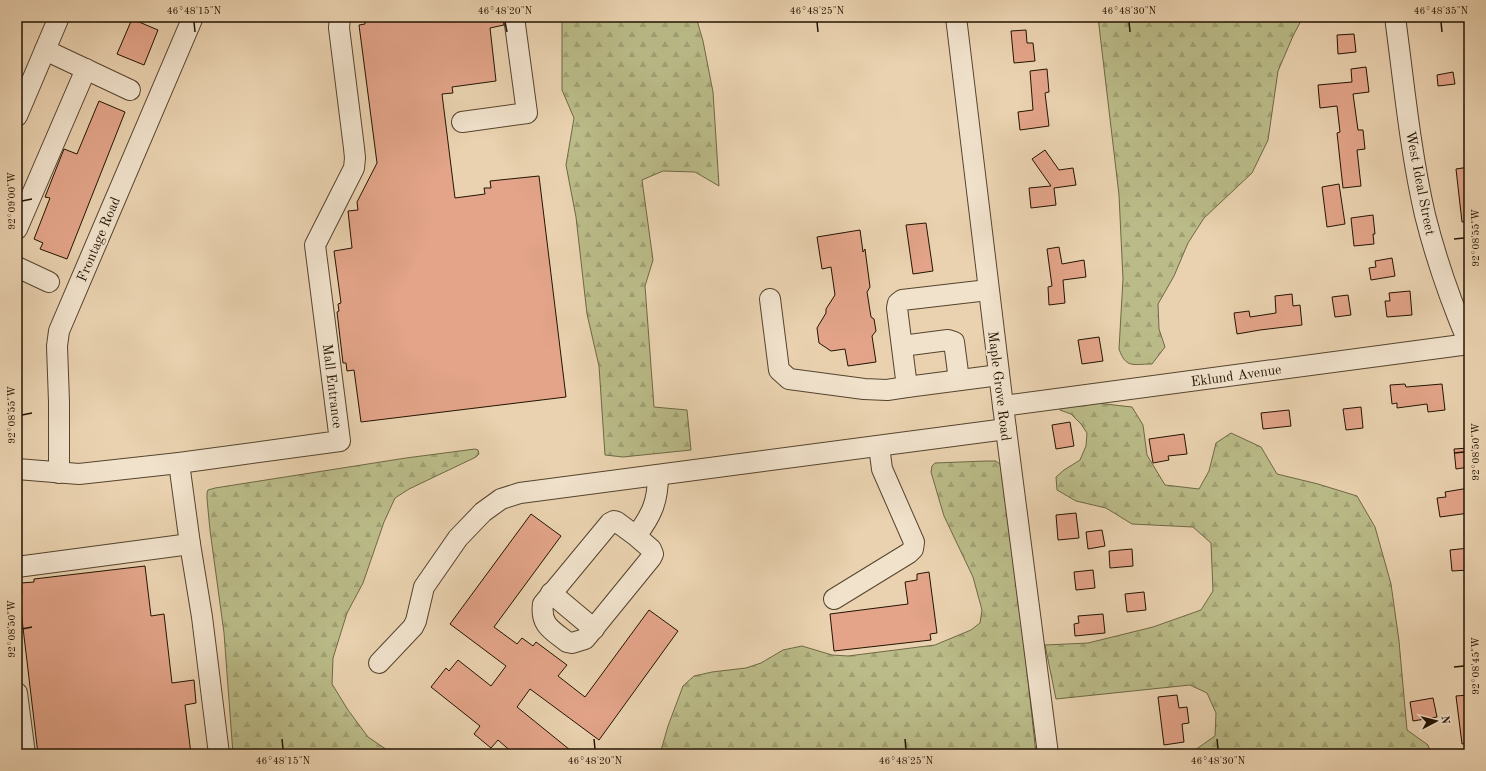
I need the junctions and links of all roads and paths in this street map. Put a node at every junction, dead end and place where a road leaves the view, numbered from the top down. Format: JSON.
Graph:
{"nodes":[{"id":1,"x":59,"y":17,"type":"edge"},
{"id":2,"x":193,"y":17,"type":"edge"},
{"id":3,"x":340,"y":17,"type":"edge"},
{"id":4,"x":514,"y":17,"type":"edge"},
{"id":5,"x":956,"y":17,"type":"edge"},
{"id":6,"x":1396,"y":17,"type":"edge"},
{"id":7,"x":45,"y":50,"type":"junction"},
{"id":8,"x":86,"y":69,"type":"junction"},
{"id":9,"x":130,"y":90,"type":"dead end"},
{"id":10,"x":17,"y":116,"type":"edge"},
{"id":11,"x":462,"y":122,"type":"dead end"},
{"id":12,"x":17,"y":229,"type":"edge"},
{"id":13,"x":17,"y":267,"type":"edge"},
{"id":14,"x":49,"y":282,"type":"dead end"},
{"id":15,"x":988,"y":290,"type":"junction"},
{"id":16,"x":770,"y":299,"type":"dead end"},
{"id":17,"x":1469,"y":344,"type":"edge"},
{"id":18,"x":902,"y":346,"type":"junction"},
{"id":19,"x":999,"y":375,"type":"junction"},
{"id":20,"x":959,"y":380,"type":"junction"},
{"id":21,"x":907,"y":387,"type":"junction"},
{"id":22,"x":1002,"y":406,"type":"junction"},
{"id":23,"x":1006,"y":429,"type":"junction"},
{"id":24,"x":879,"y":446,"type":"junction"},
{"id":25,"x":179,"y":463,"type":"junction"},
{"id":26,"x":17,"y":469,"type":"edge"},
{"id":27,"x":59,"y":473,"type":"junction"},
{"id":28,"x":658,"y":475,"type":"junction"},
{"id":29,"x":636,"y":536,"type":"junction"},
{"id":30,"x":190,"y":544,"type":"junction"},
{"id":31,"x":17,"y":567,"type":"edge"},
{"id":32,"x":552,"y":593,"type":"junction"},
{"id":33,"x":834,"y":600,"type":"dead end"},
{"id":34,"x":594,"y":629,"type":"junction"},
{"id":35,"x":379,"y":663,"type":"dead end"},
{"id":36,"x":17,"y":693,"type":"edge"},
{"id":37,"x":25,"y":754,"type":"edge"},
{"id":38,"x":219,"y":754,"type":"edge"},
{"id":39,"x":1048,"y":754,"type":"edge"}],
"edges":[{"from":1,"to":7,"type":"street"},
{"from":2,"to":27,"type":"street","name":"Frontage Road"},
{"from":3,"to":25,"type":"street","name":"Mall Entrance"},
{"from":4,"to":11,"type":"street"},
{"from":5,"to":15,"type":"street","name":"Maple Grove Road"},
{"from":6,"to":17,"type":"street","name":"West Ideal Street"},
{"from":7,"to":8,"type":"street"},
{"from":7,"to":10,"type":"street"},
{"from":8,"to":9,"type":"street"},
{"from":8,"to":12,"type":"street"},
{"from":13,"to":14,"type":"street"},
{"from":15,"to":18,"type":"street"},
{"from":15,"to":19,"type":"street","name":"Maple Grove Road"},
{"from":16,"to":21,"type":"street"},
{"from":17,"to":22,"type":"street","name":"Eklund Avenue"},
{"from":18,"to":20,"type":"street"},
{"from":18,"to":21,"type":"street"},
{"from":19,"to":20,"type":"street"},
{"from":19,"to":22,"type":"street","name":"Maple Grove Road"},
{"from":20,"to":21,"type":"street"},
{"from":22,"to":23,"type":"street","name":"Maple Grove Road"},
{"from":23,"to":24,"type":"street"},
{"from":23,"to":39,"type":"street","name":"Maple Grove Road"},
{"from":24,"to":28,"type":"street"},
{"from":24,"to":33,"type":"street"},
{"from":25,"to":27,"type":"street","name":"Mall Entrance"},
{"from":25,"to":30,"type":"street"},
{"from":26,"to":27,"type":"street","name":"Mall Entrance"},
{"from":28,"to":29,"type":"street"},
{"from":28,"to":35,"type":"street"},
{"from":29,"to":32,"type":"street"},
{"from":29,"to":34,"type":"street"},
{"from":30,"to":31,"type":"street"},
{"from":30,"to":38,"type":"street"},
{"from":32,"to":34,"type":"street"},
{"from":32,"to":34,"type":"street"},
{"from":36,"to":37,"type":"street"}]}
